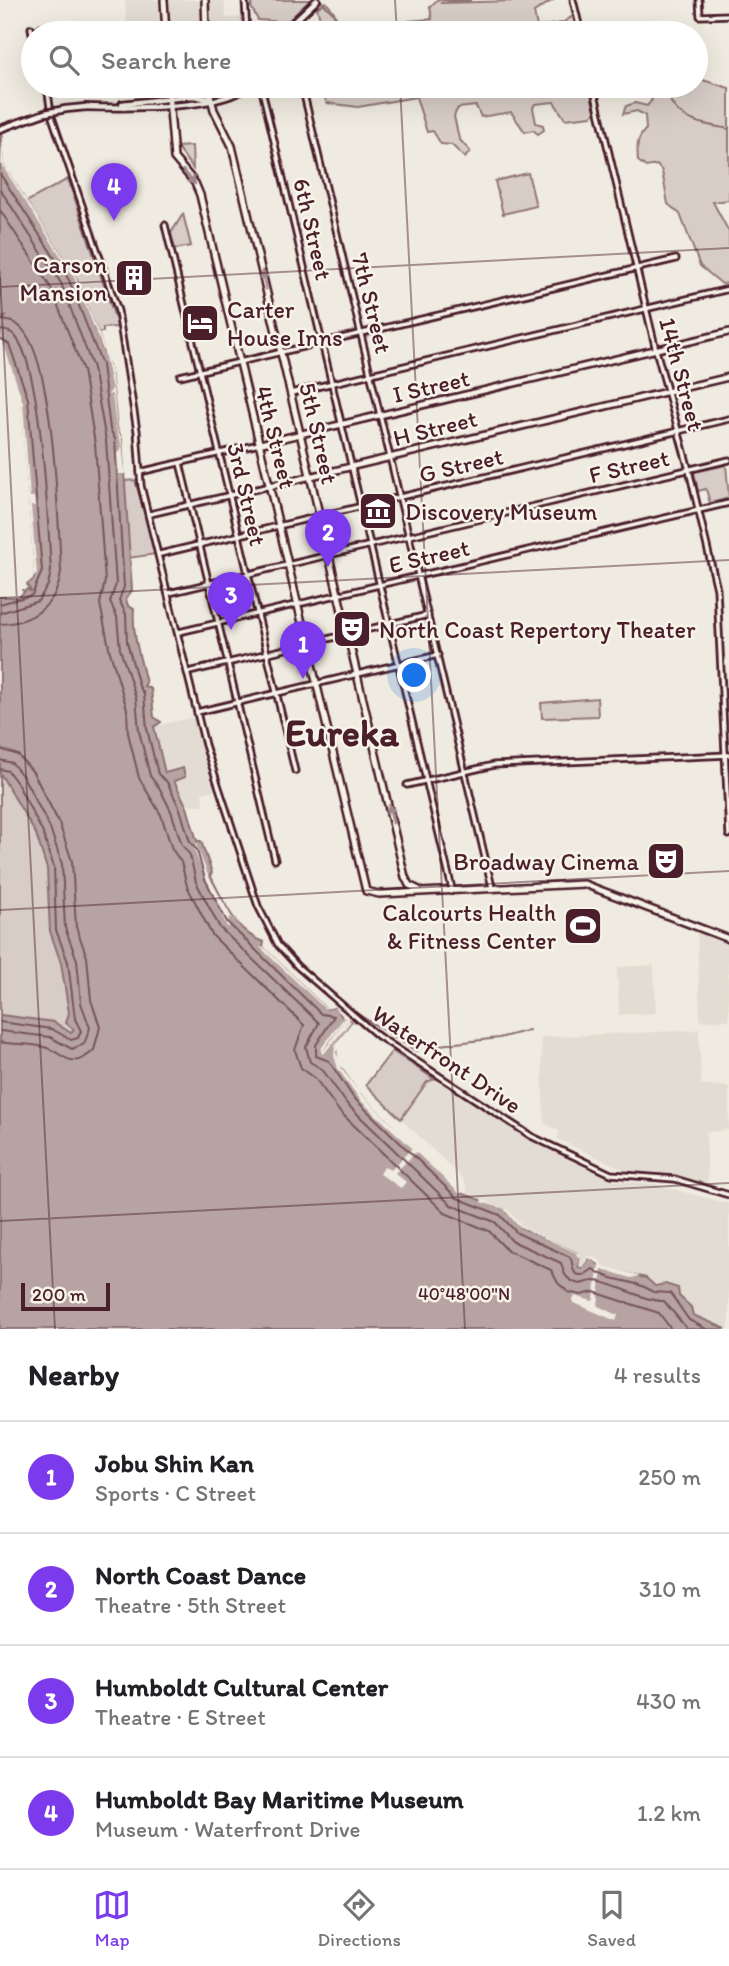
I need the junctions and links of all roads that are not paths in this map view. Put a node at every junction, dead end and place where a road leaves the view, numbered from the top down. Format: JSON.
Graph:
{"nodes":[{"id":1,"x":164,"y":0,"type":"edge"},
{"id":2,"x":205,"y":0,"type":"edge"},
{"id":3,"x":245,"y":0,"type":"edge"},
{"id":4,"x":317,"y":0,"type":"edge"},
{"id":5,"x":573,"y":0,"type":"edge"},
{"id":6,"x":699,"y":0,"type":"edge"},
{"id":7,"x":729,"y":15,"type":"edge"},
{"id":8,"x":165,"y":21,"type":"edge"},
{"id":9,"x":206,"y":21,"type":"edge"},
{"id":10,"x":246,"y":21,"type":"edge"},
{"id":11,"x":294,"y":21,"type":"edge"},
{"id":12,"x":578,"y":21,"type":"edge"},
{"id":13,"x":49,"y":98,"type":"edge"},
{"id":14,"x":169,"y":98,"type":"edge"},
{"id":15,"x":222,"y":98,"type":"edge"},
{"id":16,"x":264,"y":98,"type":"edge"},
{"id":17,"x":305,"y":98,"type":"edge"},
{"id":18,"x":596,"y":98,"type":"edge"},
{"id":19,"x":211,"y":100,"type":"junction"},
{"id":20,"x":169,"y":103,"type":"junction"},
{"id":21,"x":0,"y":129,"type":"edge"},
{"id":22,"x":165,"y":225,"type":"dead end"},
{"id":23,"x":676,"y":259,"type":"dead end"},
{"id":24,"x":637,"y":268,"type":"junction"},
{"id":25,"x":729,"y":289,"type":"edge"},
{"id":26,"x":647,"y":309,"type":"junction"},
{"id":27,"x":729,"y":332,"type":"edge"},
{"id":28,"x":361,"y":334,"type":"junction"},
{"id":29,"x":322,"y":343,"type":"junction"},
{"id":30,"x":656,"y":350,"type":"junction"},
{"id":31,"x":282,"y":352,"type":"junction"},
{"id":32,"x":239,"y":362,"type":"junction"},
{"id":33,"x":200,"y":372,"type":"junction"},
{"id":34,"x":371,"y":374,"type":"junction"},
{"id":35,"x":180,"y":376,"type":"dead end"},
{"id":36,"x":729,"y":377,"type":"edge"},
{"id":37,"x":332,"y":384,"type":"junction"},
{"id":38,"x":666,"y":391,"type":"junction"},
{"id":39,"x":291,"y":393,"type":"junction"},
{"id":40,"x":380,"y":415,"type":"junction"},
{"id":41,"x":729,"y":419,"type":"edge"},
{"id":42,"x":342,"y":425,"type":"junction"},
{"id":43,"x":679,"y":431,"type":"junction"},
{"id":44,"x":301,"y":434,"type":"junction"},
{"id":45,"x":259,"y":444,"type":"junction"},
{"id":46,"x":219,"y":454,"type":"junction"},
{"id":47,"x":390,"y":457,"type":"junction"},
{"id":48,"x":729,"y":460,"type":"edge"},
{"id":49,"x":180,"y":463,"type":"junction"},
{"id":50,"x":351,"y":466,"type":"junction"},
{"id":51,"x":689,"y":470,"type":"junction"},
{"id":52,"x":140,"y":472,"type":"junction"},
{"id":53,"x":311,"y":476,"type":"junction"},
{"id":54,"x":270,"y":486,"type":"junction"},
{"id":55,"x":229,"y":495,"type":"junction"},
{"id":56,"x":400,"y":497,"type":"junction"},
{"id":57,"x":729,"y":503,"type":"edge"},
{"id":58,"x":190,"y":504,"type":"junction"},
{"id":59,"x":361,"y":506,"type":"junction"},
{"id":60,"x":699,"y":509,"type":"junction"},
{"id":61,"x":150,"y":514,"type":"junction"},
{"id":62,"x":320,"y":516,"type":"junction"},
{"id":63,"x":279,"y":526,"type":"junction"},
{"id":64,"x":239,"y":535,"type":"junction"},
{"id":65,"x":409,"y":537,"type":"junction"},
{"id":66,"x":200,"y":545,"type":"junction"},
{"id":67,"x":370,"y":546,"type":"junction"},
{"id":68,"x":160,"y":554,"type":"junction"},
{"id":69,"x":330,"y":556,"type":"junction"},
{"id":70,"x":289,"y":565,"type":"junction"},
{"id":71,"x":248,"y":575,"type":"junction"},
{"id":72,"x":419,"y":576,"type":"junction"},
{"id":73,"x":209,"y":584,"type":"junction"},
{"id":74,"x":380,"y":585,"type":"junction"},
{"id":75,"x":169,"y":593,"type":"junction"},
{"id":76,"x":339,"y":595,"type":"junction"},
{"id":77,"x":297,"y":605,"type":"junction"},
{"id":78,"x":257,"y":614,"type":"junction"},
{"id":79,"x":428,"y":615,"type":"junction"},
{"id":80,"x":218,"y":623,"type":"junction"},
{"id":81,"x":389,"y":624,"type":"junction"},
{"id":82,"x":178,"y":633,"type":"junction"},
{"id":83,"x":349,"y":634,"type":"junction"},
{"id":84,"x":306,"y":644,"type":"junction"},
{"id":85,"x":267,"y":653,"type":"junction"},
{"id":86,"x":438,"y":654,"type":"junction"},
{"id":87,"x":228,"y":663,"type":"junction"},
{"id":88,"x":399,"y":664,"type":"junction"},
{"id":89,"x":188,"y":673,"type":"junction"},
{"id":90,"x":358,"y":673,"type":"junction"},
{"id":91,"x":316,"y":684,"type":"junction"},
{"id":92,"x":276,"y":693,"type":"junction"},
{"id":93,"x":237,"y":702,"type":"junction"},
{"id":94,"x":197,"y":712,"type":"junction"},
{"id":95,"x":727,"y":755,"type":"edge"},
{"id":96,"x":295,"y":771,"type":"dead end"},
{"id":97,"x":465,"y":772,"type":"junction"},
{"id":98,"x":426,"y":781,"type":"junction"},
{"id":99,"x":407,"y":785,"type":"dead end"},
{"id":100,"x":729,"y":835,"type":"edge"},
{"id":101,"x":275,"y":860,"type":"dead end"},
{"id":102,"x":406,"y":880,"type":"junction"},
{"id":103,"x":363,"y":886,"type":"junction"},
{"id":104,"x":492,"y":887,"type":"junction"},
{"id":105,"x":452,"y":889,"type":"junction"},
{"id":106,"x":419,"y":890,"type":"junction"},
{"id":107,"x":359,"y":893,"type":"dead end"},
{"id":108,"x":394,"y":893,"type":"junction"},
{"id":109,"x":729,"y":939,"type":"edge"},
{"id":110,"x":729,"y":1195,"type":"edge"}],
"edges":[{"from":1,"to":8,"type":"highway"},
{"from":2,"to":9,"type":"highway"},
{"from":3,"to":10,"type":"street"},
{"from":4,"to":11,"type":"main road"},
{"from":5,"to":12,"type":"street"},
{"from":6,"to":7,"type":"street"},
{"from":13,"to":52,"type":"street"},
{"from":14,"to":20,"type":"highway","name":"4th Street"},
{"from":15,"to":19,"type":"main road"},
{"from":16,"to":29,"type":"street","name":"6th Street"},
{"from":17,"to":28,"type":"street","name":"7th Street"},
{"from":18,"to":24,"type":"street","name":"14th Street"},
{"from":19,"to":20,"type":"main road"},
{"from":31,"to":19,"type":"highway","name":"5th Street","one_way":true},
{"from":20,"to":21,"type":"main road","bridge":true},
{"from":20,"to":32,"type":"highway","name":"4th Street","one_way":true},
{"from":22,"to":33,"type":"street","name":"3rd Street"},
{"from":23,"to":24,"type":"street"},
{"from":24,"to":26,"type":"street","name":"14th Street"},
{"from":24,"to":28,"type":"street"},
{"from":25,"to":26,"type":"street"},
{"from":26,"to":30,"type":"street","name":"14th Street"},
{"from":26,"to":34,"type":"street"},
{"from":27,"to":30,"type":"main road","name":"I Street"},
{"from":28,"to":29,"type":"street"},
{"from":28,"to":34,"type":"street","name":"7th Street"},
{"from":29,"to":31,"type":"street"},
{"from":29,"to":37,"type":"street","name":"6th Street"},
{"from":30,"to":38,"type":"street","name":"14th Street"},
{"from":30,"to":40,"type":"main road","name":"I Street"},
{"from":31,"to":32,"type":"street"},
{"from":31,"to":39,"type":"highway","name":"5th Street"},
{"from":32,"to":33,"type":"street"},
{"from":32,"to":45,"type":"highway","name":"4th Street"},
{"from":33,"to":35,"type":"street"},
{"from":33,"to":46,"type":"street","name":"3rd Street"},
{"from":34,"to":37,"type":"street"},
{"from":34,"to":40,"type":"street","name":"7th Street"},
{"from":36,"to":38,"type":"main road","name":"H Street"},
{"from":37,"to":39,"type":"street"},
{"from":37,"to":42,"type":"street","name":"6th Street"},
{"from":38,"to":43,"type":"street","name":"14th Street"},
{"from":38,"to":47,"type":"main road","name":"H Street"},
{"from":39,"to":44,"type":"highway","name":"5th Street"},
{"from":40,"to":42,"type":"main road","name":"I Street"},
{"from":40,"to":47,"type":"street","name":"7th Street"},
{"from":41,"to":43,"type":"street","name":"G Street"},
{"from":42,"to":44,"type":"main road","name":"I Street"},
{"from":42,"to":50,"type":"street","name":"6th Street"},
{"from":43,"to":51,"type":"street","name":"14th Street"},
{"from":43,"to":56,"type":"street","name":"G Street"},
{"from":44,"to":45,"type":"main road","name":"I Street"},
{"from":44,"to":53,"type":"highway","name":"5th Street"},
{"from":45,"to":46,"type":"street","name":"I Street"},
{"from":45,"to":54,"type":"highway","name":"4th Street"},
{"from":46,"to":49,"type":"street","name":"I Street"},
{"from":46,"to":55,"type":"street","name":"3rd Street"},
{"from":47,"to":50,"type":"main road","name":"H Street"},
{"from":47,"to":56,"type":"street","name":"7th Street"},
{"from":48,"to":51,"type":"street","name":"F Street"},
{"from":49,"to":52,"type":"street","name":"I Street"},
{"from":49,"to":58,"type":"street"},
{"from":50,"to":53,"type":"main road","name":"H Street"},
{"from":50,"to":59,"type":"street","name":"6th Street"},
{"from":51,"to":60,"type":"street","name":"14th Street"},
{"from":51,"to":65,"type":"street","name":"F Street"},
{"from":52,"to":61,"type":"street","name":"Waterfront Drive"},
{"from":53,"to":54,"type":"main road","name":"H Street"},
{"from":53,"to":62,"type":"highway","name":"5th Street"},
{"from":54,"to":55,"type":"street","name":"H Street"},
{"from":54,"to":63,"type":"highway","name":"4th Street"},
{"from":55,"to":58,"type":"street","name":"H Street"},
{"from":55,"to":64,"type":"street","name":"3rd Street"},
{"from":56,"to":59,"type":"street","name":"G Street"},
{"from":56,"to":65,"type":"street","name":"7th Street"},
{"from":57,"to":60,"type":"street","name":"E Street"},
{"from":58,"to":61,"type":"street","name":"H Street"},
{"from":58,"to":66,"type":"street"},
{"from":59,"to":62,"type":"street","name":"G Street"},
{"from":59,"to":67,"type":"street","name":"6th Street"},
{"from":60,"to":72,"type":"street","name":"E Street"},
{"from":60,"to":95,"type":"street","name":"14th Street"},
{"from":61,"to":68,"type":"street","name":"Waterfront Drive"},
{"from":62,"to":63,"type":"street","name":"G Street"},
{"from":62,"to":69,"type":"highway","name":"5th Street"},
{"from":63,"to":64,"type":"street","name":"G Street"},
{"from":63,"to":70,"type":"highway","name":"4th Street"},
{"from":64,"to":66,"type":"street","name":"G Street"},
{"from":64,"to":71,"type":"street","name":"3rd Street"},
{"from":65,"to":67,"type":"street","name":"F Street"},
{"from":65,"to":72,"type":"street","name":"7th Street"},
{"from":66,"to":68,"type":"street","name":"G Street"},
{"from":66,"to":73,"type":"street"},
{"from":67,"to":69,"type":"street","name":"F Street"},
{"from":67,"to":74,"type":"street","name":"6th Street"},
{"from":68,"to":75,"type":"street","name":"Waterfront Drive"},
{"from":69,"to":70,"type":"street","name":"F Street"},
{"from":69,"to":76,"type":"highway","name":"5th Street"},
{"from":70,"to":71,"type":"street","name":"F Street"},
{"from":70,"to":77,"type":"highway","name":"4th Street"},
{"from":71,"to":73,"type":"street","name":"F Street"},
{"from":71,"to":78,"type":"street","name":"3rd Street"},
{"from":72,"to":74,"type":"street","name":"E Street"},
{"from":72,"to":79,"type":"street","name":"7th Street"},
{"from":73,"to":75,"type":"street","name":"F Street"},
{"from":73,"to":80,"type":"street"},
{"from":74,"to":76,"type":"street","name":"E Street"},
{"from":74,"to":81,"type":"street","name":"6th Street"},
{"from":75,"to":82,"type":"street","name":"Waterfront Drive"},
{"from":76,"to":77,"type":"street","name":"E Street"},
{"from":76,"to":83,"type":"highway","name":"5th Street"},
{"from":77,"to":78,"type":"street","name":"E Street"},
{"from":77,"to":84,"type":"highway","name":"4th Street"},
{"from":78,"to":80,"type":"street","name":"E Street"},
{"from":78,"to":85,"type":"street","name":"3rd Street"},
{"from":79,"to":81,"type":"street"},
{"from":79,"to":86,"type":"street","name":"7th Street"},
{"from":80,"to":82,"type":"street","name":"E Street"},
{"from":80,"to":87,"type":"street"},
{"from":81,"to":83,"type":"street"},
{"from":81,"to":88,"type":"street","name":"6th Street"},
{"from":82,"to":89,"type":"street","name":"Waterfront Drive"},
{"from":83,"to":84,"type":"street"},
{"from":83,"to":90,"type":"highway","name":"5th Street"},
{"from":84,"to":85,"type":"street"},
{"from":84,"to":91,"type":"highway","name":"4th Street"},
{"from":85,"to":87,"type":"street"},
{"from":85,"to":92,"type":"street","name":"3rd Street"},
{"from":86,"to":88,"type":"street"},
{"from":86,"to":97,"type":"street","name":"7th Street"},
{"from":87,"to":89,"type":"street"},
{"from":87,"to":93,"type":"street"},
{"from":88,"to":90,"type":"street"},
{"from":88,"to":98,"type":"street","name":"6th Street"},
{"from":89,"to":94,"type":"street","name":"Waterfront Drive"},
{"from":90,"to":91,"type":"street"},
{"from":102,"to":90,"type":"highway","name":"5th Street","one_way":true},
{"from":91,"to":92,"type":"street"},
{"from":91,"to":103,"type":"highway","name":"4th Street"},
{"from":92,"to":93,"type":"street"},
{"from":92,"to":96,"type":"street","name":"3rd Street"},
{"from":93,"to":94,"type":"street"},
{"from":93,"to":101,"type":"street"},
{"from":94,"to":110,"type":"street","name":"Waterfront Drive"},
{"from":95,"to":97,"type":"street"},
{"from":95,"to":100,"type":"street","name":"14th Street"},
{"from":97,"to":98,"type":"street"},
{"from":97,"to":104,"type":"street","name":"7th Street"},
{"from":98,"to":99,"type":"street"},
{"from":98,"to":105,"type":"street","name":"6th Street"},
{"from":102,"to":106,"type":"highway"},
{"from":102,"to":108,"type":"highway"},
{"from":103,"to":107,"type":"highway"},
{"from":103,"to":108,"type":"highway"},
{"from":104,"to":105,"type":"highway"},
{"from":104,"to":109,"type":"highway"},
{"from":105,"to":106,"type":"highway"},
{"from":106,"to":108,"type":"highway"}]}
